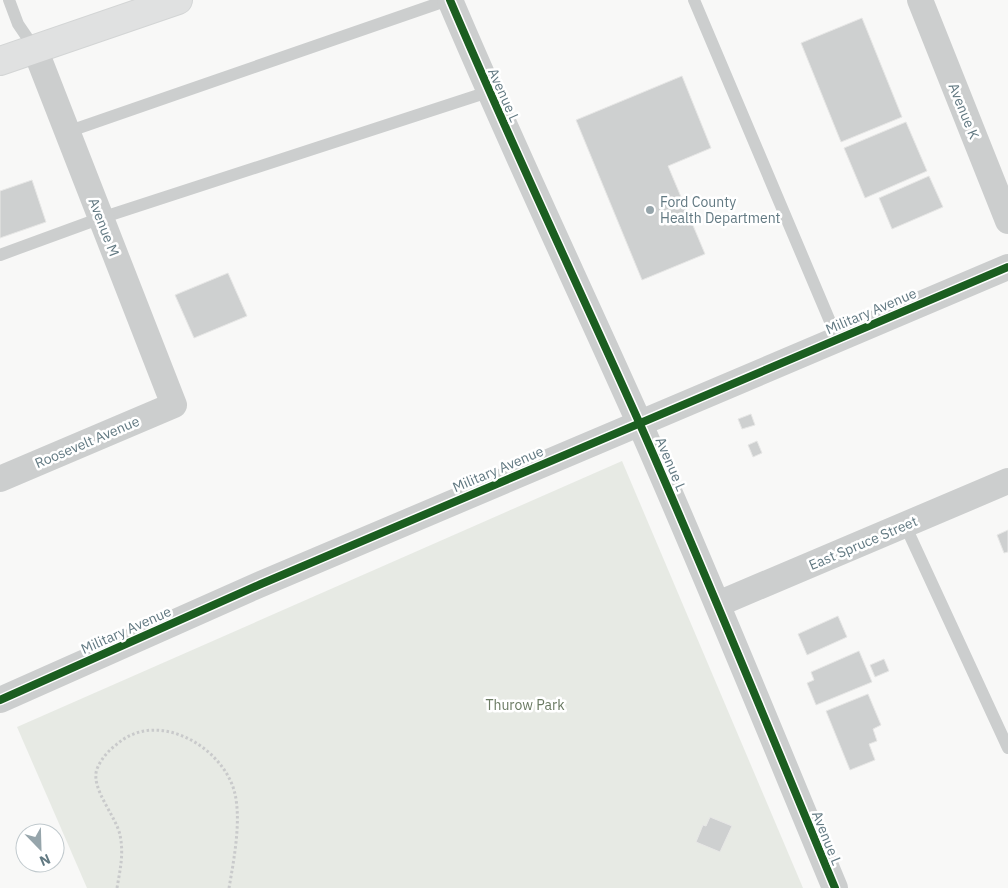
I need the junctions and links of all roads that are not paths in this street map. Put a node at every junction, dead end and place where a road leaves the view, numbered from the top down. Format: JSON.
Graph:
{"nodes":[{"id":1,"x":9,"y":0,"type":"edge"},
{"id":2,"x":178,"y":0,"type":"edge"},
{"id":3,"x":449,"y":0,"type":"edge"},
{"id":4,"x":694,"y":0,"type":"edge"},
{"id":5,"x":920,"y":0,"type":"edge"},
{"id":6,"x":35,"y":50,"type":"junction"},
{"id":7,"x":0,"y":61,"type":"edge"},
{"id":8,"x":488,"y":92,"type":"junction"},
{"id":9,"x":67,"y":132,"type":"junction"},
{"id":10,"x":101,"y":218,"type":"junction"},
{"id":11,"x":1008,"y":221,"type":"edge"},
{"id":12,"x":0,"y":256,"type":"edge"},
{"id":13,"x":1008,"y":266,"type":"edge"},
{"id":14,"x":837,"y":338,"type":"junction"},
{"id":15,"x":174,"y":405,"type":"joint"},
{"id":16,"x":639,"y":423,"type":"junction"},
{"id":17,"x":0,"y":479,"type":"edge"},
{"id":18,"x":1008,"y":481,"type":"edge"},
{"id":19,"x":905,"y":525,"type":"junction"},
{"id":20,"x":718,"y":604,"type":"junction"},
{"id":21,"x":0,"y":700,"type":"edge"},
{"id":22,"x":1008,"y":748,"type":"edge"},
{"id":23,"x":834,"y":888,"type":"edge"}],
"edges":[{"from":1,"to":6,"type":"lane"},
{"from":2,"to":6,"type":"main road"},
{"from":3,"to":8,"type":"street","name":"Avenue L"},
{"from":3,"to":9,"type":"lane"},
{"from":4,"to":14,"type":"lane"},
{"from":5,"to":11,"type":"street","name":"Avenue K"},
{"from":6,"to":7,"type":"main road"},
{"from":6,"to":9,"type":"street","name":"Avenue M"},
{"from":8,"to":10,"type":"lane"},
{"from":8,"to":16,"type":"street","name":"Avenue L"},
{"from":9,"to":10,"type":"street","name":"Avenue M"},
{"from":10,"to":12,"type":"lane"},
{"from":10,"to":15,"type":"street","name":"Avenue M"},
{"from":13,"to":14,"type":"street","name":"Military Avenue"},
{"from":14,"to":16,"type":"street","name":"Military Avenue"},
{"from":15,"to":17,"type":"street","name":"Roosevelt Avenue"},
{"from":16,"to":20,"type":"street","name":"Avenue L"},
{"from":16,"to":21,"type":"street","name":"Military Avenue"},
{"from":18,"to":19,"type":"street","name":"East Spruce Street"},
{"from":19,"to":20,"type":"street","name":"East Spruce Street"},
{"from":19,"to":22,"type":"lane"},
{"from":20,"to":23,"type":"street","name":"Avenue L"}]}
